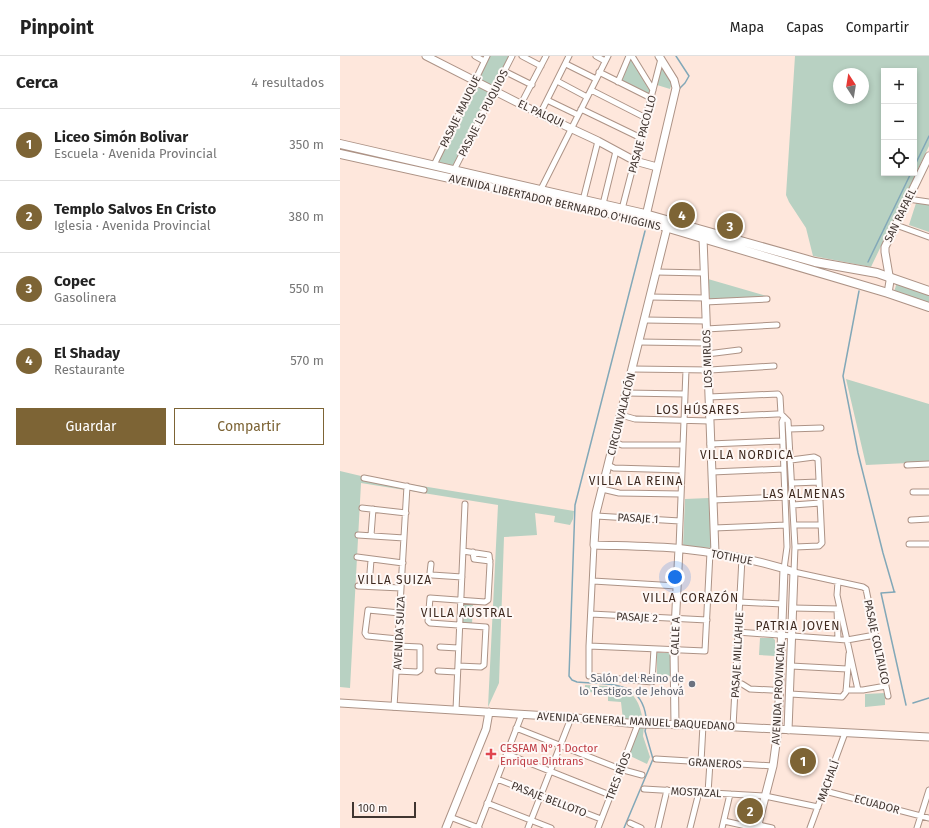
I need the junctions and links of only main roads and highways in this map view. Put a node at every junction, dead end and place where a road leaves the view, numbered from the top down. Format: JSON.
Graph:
{"nodes":[{"id":1,"x":340,"y":144,"type":"edge"},
{"id":2,"x":340,"y":154,"type":"edge"},
{"id":3,"x":542,"y":194,"type":"junction"},
{"id":4,"x":645,"y":218,"type":"junction"},
{"id":5,"x":929,"y":291,"type":"edge"},
{"id":6,"x":929,"y":307,"type":"edge"}],
"edges":[{"from":1,"to":3,"type":"main road","name":"AVENIDA LIBERTADOR BERNARDO O'HIGGINS"},
{"from":2,"to":3,"type":"main road","name":"AVENIDA LIBERTADOR BERNARDO O'HIGGINS"},
{"from":3,"to":4,"type":"main road","name":"AVENIDA LIBERTADOR BERNARDO O'HIGGINS"},
{"from":3,"to":4,"type":"main road","name":"AVENIDA LIBERTADOR BERNARDO O'HIGGINS"},
{"from":4,"to":5,"type":"main road","name":"AVENIDA LIBERTADOR BERNARDO O'HIGGINS"},
{"from":4,"to":6,"type":"main road","name":"AVENIDA LIBERTADOR BERNARDO O'HIGGINS"}]}
